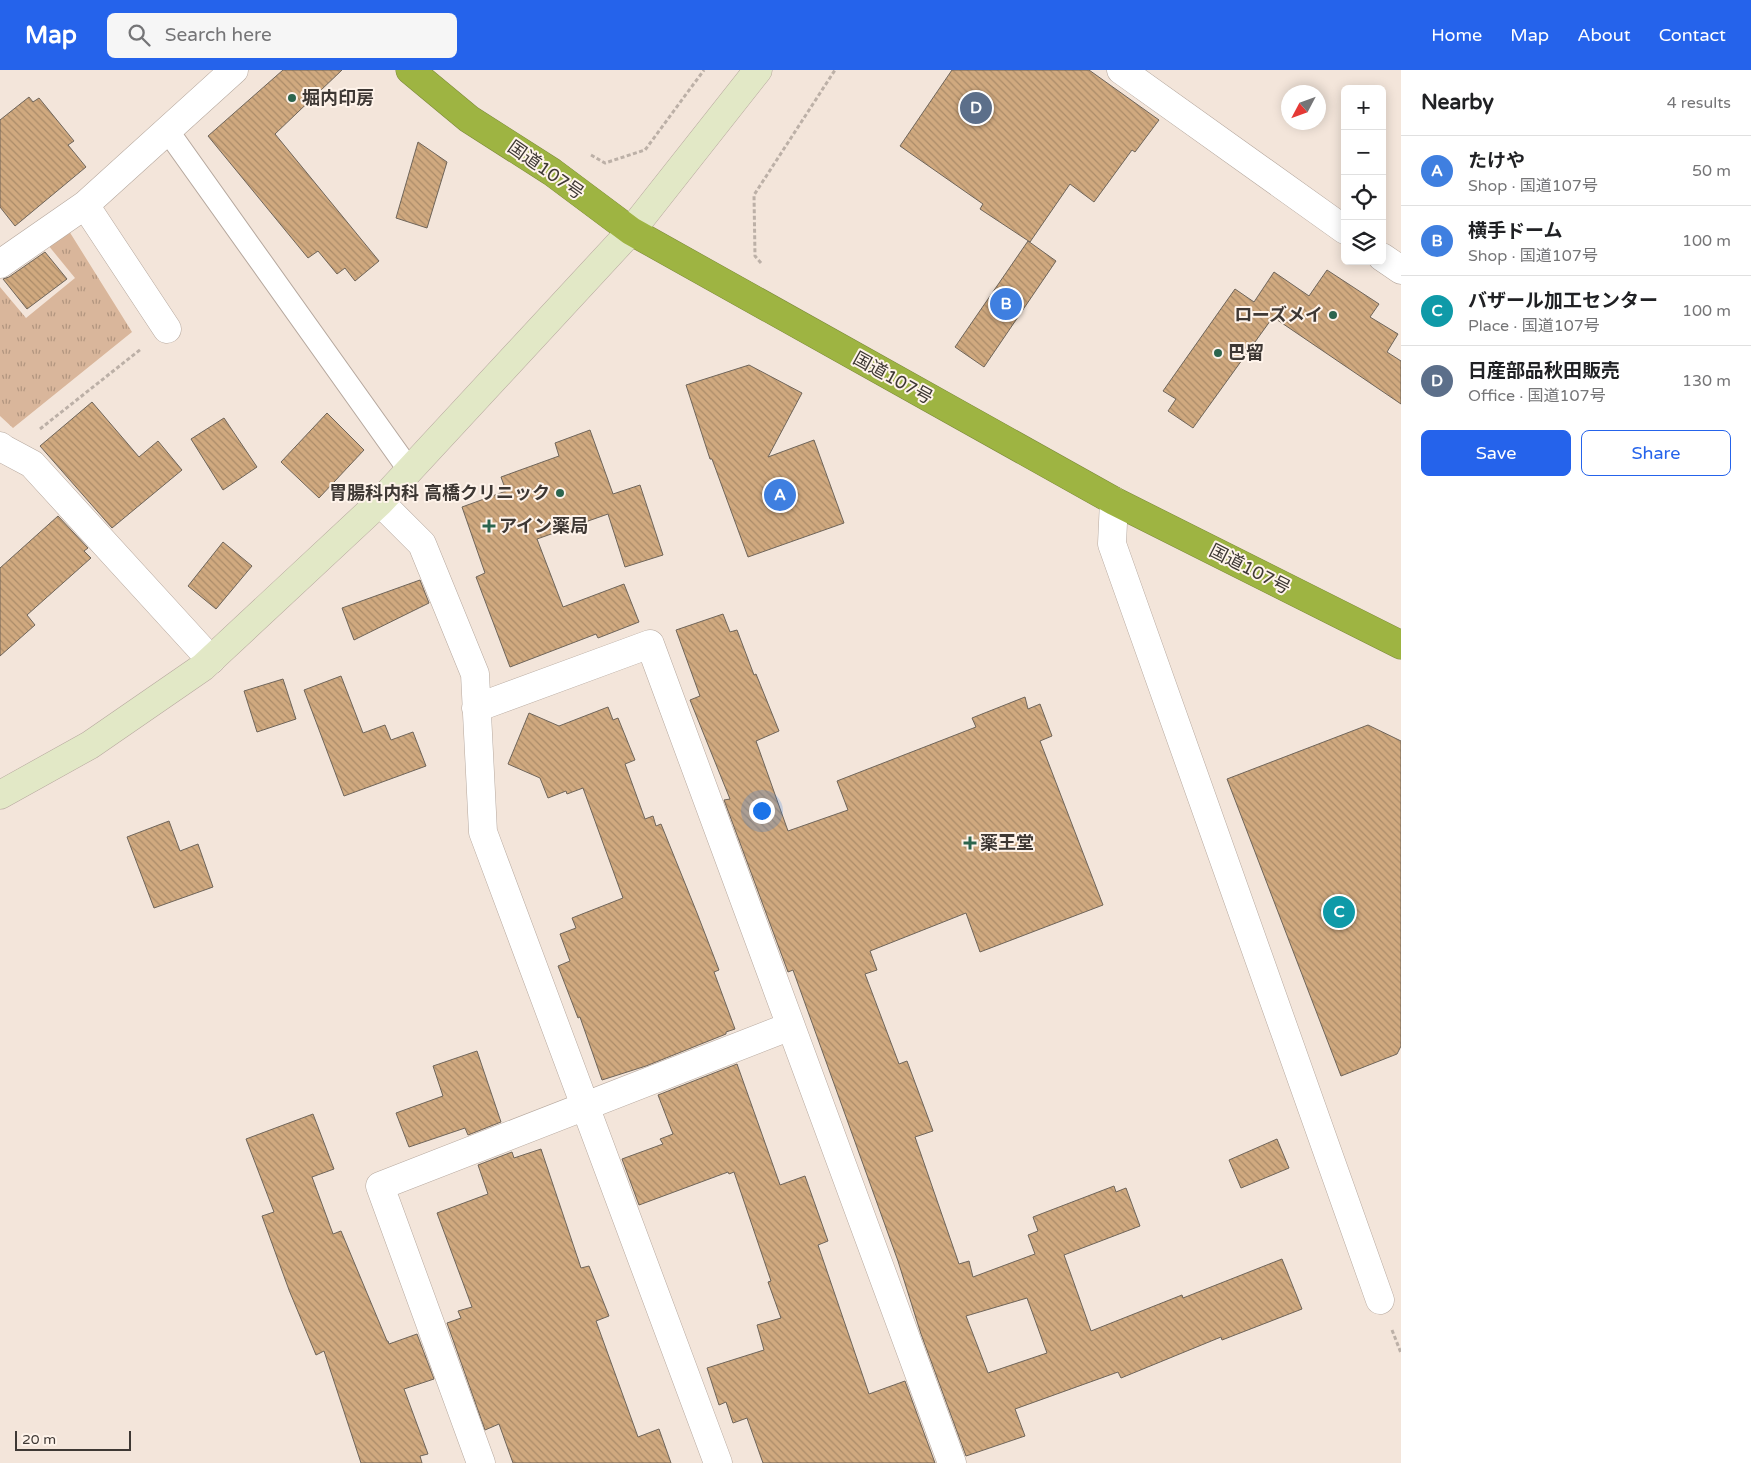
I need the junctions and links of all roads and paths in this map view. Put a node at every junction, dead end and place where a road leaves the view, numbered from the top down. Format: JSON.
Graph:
{"nodes":[{"id":1,"x":234,"y":70,"type":"edge"},
{"id":2,"x":410,"y":70,"type":"edge"},
{"id":3,"x":704,"y":70,"type":"edge"},
{"id":4,"x":758,"y":70,"type":"edge"},
{"id":5,"x":835,"y":70,"type":"edge"},
{"id":6,"x":1121,"y":70,"type":"edge"},
{"id":7,"x":167,"y":130,"type":"junction"},
{"id":8,"x":590,"y":154,"type":"dead end"},
{"id":9,"x":85,"y":205,"type":"junction"},
{"id":10,"x":1341,"y":227,"type":"edge"},
{"id":11,"x":631,"y":232,"type":"junction"},
{"id":12,"x":1386,"y":260,"type":"edge"},
{"id":13,"x":0,"y":264,"type":"edge"},
{"id":14,"x":766,"y":269,"type":"dead end"},
{"id":15,"x":1401,"y":270,"type":"edge"},
{"id":16,"x":167,"y":329,"type":"joint"},
{"id":17,"x":9,"y":451,"type":"edge"},
{"id":18,"x":410,"y":471,"type":"junction"},
{"id":19,"x":1114,"y":501,"type":"junction"},
{"id":20,"x":380,"y":502,"type":"junction"},
{"id":21,"x":1401,"y":645,"type":"edge"},
{"id":22,"x":211,"y":660,"type":"junction"},
{"id":23,"x":476,"y":708,"type":"junction"},
{"id":24,"x":0,"y":795,"type":"edge"},
{"id":25,"x":791,"y":1026,"type":"junction"},
{"id":26,"x":585,"y":1105,"type":"junction"},
{"id":27,"x":1380,"y":1300,"type":"dead end"},
{"id":28,"x":481,"y":1463,"type":"edge"},
{"id":29,"x":718,"y":1463,"type":"edge"},
{"id":30,"x":952,"y":1463,"type":"edge"}],
"edges":[{"from":1,"to":7,"type":"street"},
{"from":2,"to":11,"type":"highway","name":"国道107号"},
{"from":3,"to":8,"type":"path"},
{"from":4,"to":11,"type":"street"},
{"from":5,"to":14,"type":"path"},
{"from":6,"to":10,"type":"street"},
{"from":7,"to":9,"type":"street"},
{"from":7,"to":18,"type":"lane"},
{"from":9,"to":13,"type":"street"},
{"from":9,"to":16,"type":"street"},
{"from":11,"to":18,"type":"street"},
{"from":11,"to":19,"type":"highway","name":"国道107号"},
{"from":12,"to":15,"type":"street"},
{"from":16,"to":17,"type":"path"},
{"from":17,"to":22,"type":"street"},
{"from":18,"to":20,"type":"street"},
{"from":19,"to":21,"type":"highway","name":"国道107号"},
{"from":19,"to":27,"type":"street"},
{"from":20,"to":22,"type":"street"},
{"from":20,"to":23,"type":"street"},
{"from":22,"to":24,"type":"street"},
{"from":23,"to":25,"type":"street"},
{"from":23,"to":26,"type":"street"},
{"from":25,"to":26,"type":"street"},
{"from":25,"to":30,"type":"street"},
{"from":26,"to":28,"type":"street"},
{"from":26,"to":29,"type":"street"}]}
